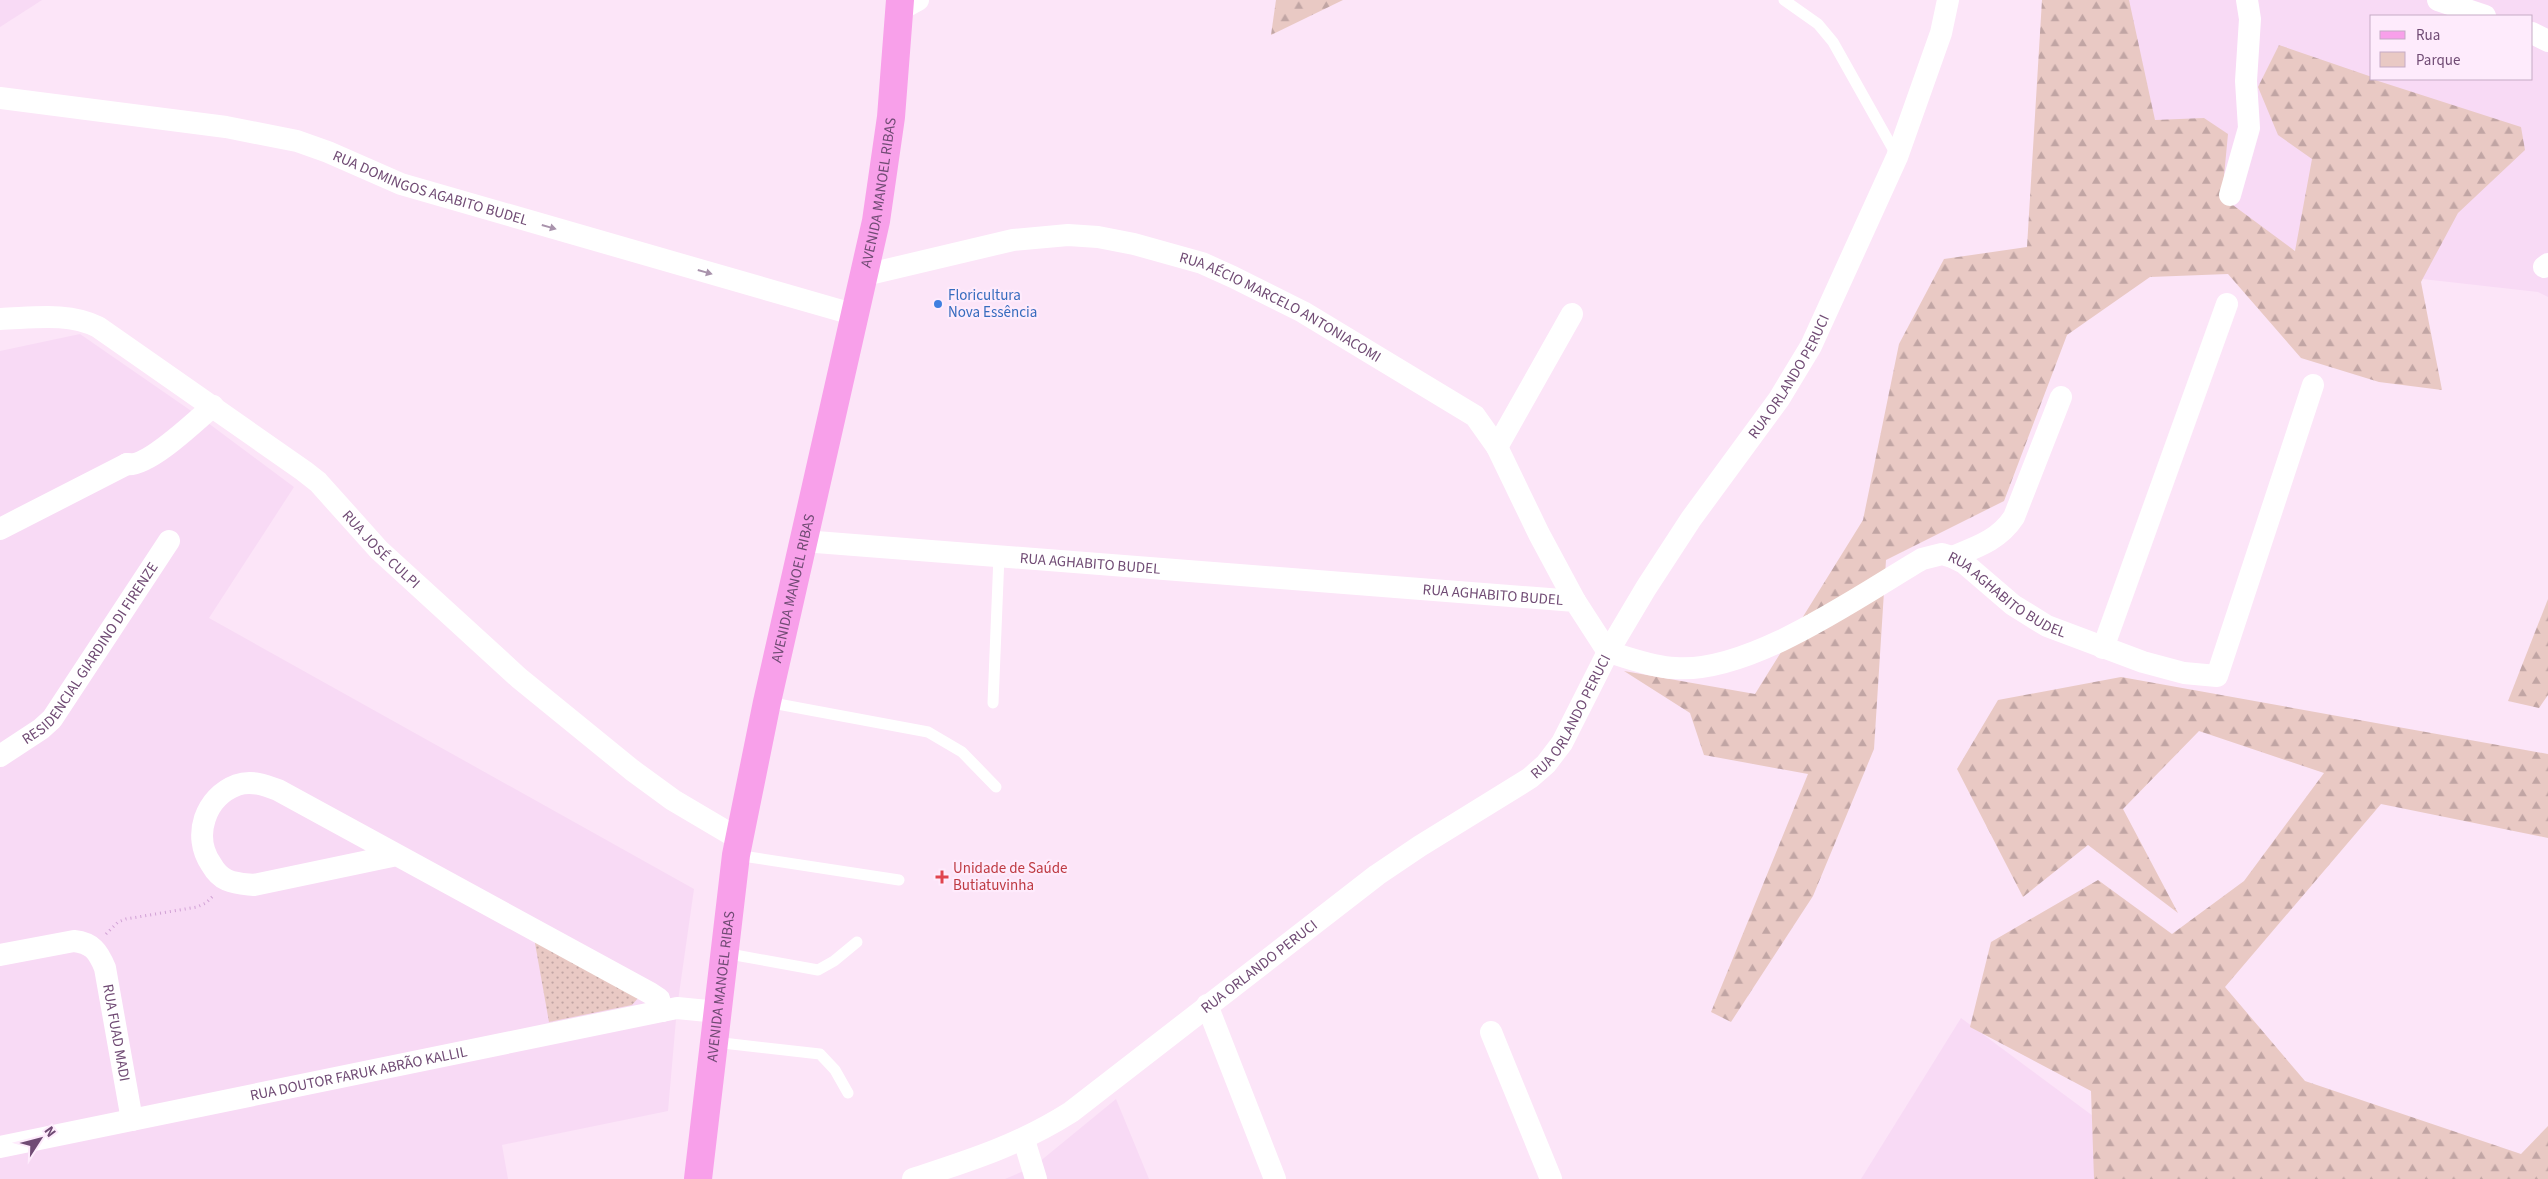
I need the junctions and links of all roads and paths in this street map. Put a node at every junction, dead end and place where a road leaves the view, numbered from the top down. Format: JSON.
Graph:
{"nodes":[{"id":1,"x":1784,"y":0,"type":"edge"},
{"id":2,"x":1948,"y":0,"type":"edge"},
{"id":3,"x":2247,"y":0,"type":"edge"},
{"id":4,"x":2438,"y":0,"type":"edge"},
{"id":5,"x":906,"y":3,"type":"edge"},
{"id":6,"x":2482,"y":15,"type":"edge"},
{"id":7,"x":2533,"y":34,"type":"edge"},
{"id":8,"x":2548,"y":41,"type":"edge"},
{"id":9,"x":0,"y":98,"type":"edge"},
{"id":10,"x":1897,"y":157,"type":"junction"},
{"id":11,"x":2230,"y":195,"type":"dead end"},
{"id":12,"x":865,"y":275,"type":"junction"},
{"id":13,"x":2227,"y":304,"type":"dead end"},
{"id":14,"x":1572,"y":314,"type":"dead end"},
{"id":15,"x":856,"y":315,"type":"junction"},
{"id":16,"x":0,"y":319,"type":"edge"},
{"id":17,"x":2313,"y":385,"type":"dead end"},
{"id":18,"x":2061,"y":396,"type":"dead end"},
{"id":19,"x":209,"y":403,"type":"junction"},
{"id":20,"x":1497,"y":447,"type":"junction"},
{"id":21,"x":0,"y":529,"type":"edge"},
{"id":22,"x":169,"y":541,"type":"dead end"},
{"id":23,"x":803,"y":541,"type":"junction"},
{"id":24,"x":999,"y":556,"type":"junction"},
{"id":25,"x":1952,"y":557,"type":"junction"},
{"id":26,"x":1575,"y":601,"type":"junction"},
{"id":27,"x":2103,"y":648,"type":"junction"},
{"id":28,"x":1608,"y":652,"type":"junction"},
{"id":29,"x":767,"y":702,"type":"junction"},
{"id":30,"x":993,"y":703,"type":"dead end"},
{"id":31,"x":0,"y":756,"type":"edge"},
{"id":32,"x":996,"y":786,"type":"dead end"},
{"id":33,"x":737,"y":847,"type":"junction"},
{"id":34,"x":398,"y":855,"type":"junction"},
{"id":35,"x":226,"y":880,"type":"junction"},
{"id":36,"x":899,"y":880,"type":"dead end"},
{"id":37,"x":857,"y":942,"type":"dead end"},
{"id":38,"x":95,"y":948,"type":"junction"},
{"id":39,"x":724,"y":953,"type":"junction"},
{"id":40,"x":0,"y":956,"type":"edge"},
{"id":41,"x":1207,"y":1005,"type":"junction"},
{"id":42,"x":662,"y":1011,"type":"junction"},
{"id":43,"x":718,"y":1012,"type":"junction"},
{"id":44,"x":1491,"y":1032,"type":"dead end"},
{"id":45,"x":714,"y":1042,"type":"junction"},
{"id":46,"x":848,"y":1093,"type":"dead end"},
{"id":47,"x":132,"y":1120,"type":"junction"},
{"id":48,"x":1024,"y":1140,"type":"junction"},
{"id":49,"x":0,"y":1146,"type":"edge"},
{"id":50,"x":698,"y":1179,"type":"edge"},
{"id":51,"x":913,"y":1179,"type":"edge"},
{"id":52,"x":1036,"y":1179,"type":"edge"},
{"id":53,"x":1275,"y":1179,"type":"edge"},
{"id":54,"x":1551,"y":1179,"type":"edge"}],
"edges":[{"from":1,"to":10,"type":"lane"},
{"from":2,"to":10,"type":"street","name":"RUA ORLANDO PERUCI"},
{"from":3,"to":11,"type":"street"},
{"from":4,"to":6,"type":"street"},
{"from":5,"to":12,"type":"main road","name":"AVENIDA MANOEL RIBAS"},
{"from":7,"to":8,"type":"street"},
{"from":9,"to":15,"type":"street","name":"RUA DOMINGOS AGABITO BUDEL","one_way":true},
{"from":10,"to":28,"type":"street","name":"RUA ORLANDO PERUCI"},
{"from":12,"to":15,"type":"main road","name":"AVENIDA MANOEL RIBAS"},
{"from":12,"to":20,"type":"street","name":"RUA AÉCIO MARCELO ANTONIACOMI"},
{"from":13,"to":27,"type":"street"},
{"from":14,"to":20,"type":"street"},
{"from":15,"to":23,"type":"main road","name":"AVENIDA MANOEL RIBAS"},
{"from":16,"to":19,"type":"street","name":"RUA JOSÉ CULPI"},
{"from":17,"to":27,"type":"street","name":"RUA AGHABITO BUDEL"},
{"from":18,"to":25,"type":"street"},
{"from":19,"to":21,"type":"street"},
{"from":19,"to":33,"type":"street","name":"RUA JOSÉ CULPI"},
{"from":20,"to":26,"type":"street","name":"RUA AÉCIO MARCELO ANTONIACOMI"},
{"from":22,"to":31,"type":"street","name":"RESIDENCIAL GIARDINO DI FIRENZE"},
{"from":23,"to":24,"type":"street","name":"RUA AGHABITO BUDEL"},
{"from":23,"to":29,"type":"main road","name":"AVENIDA MANOEL RIBAS"},
{"from":24,"to":26,"type":"street","name":"RUA AGHABITO BUDEL"},
{"from":24,"to":30,"type":"lane"},
{"from":25,"to":27,"type":"street","name":"RUA AGHABITO BUDEL"},
{"from":25,"to":28,"type":"street","name":"RUA AGHABITO BUDEL"},
{"from":26,"to":28,"type":"street","name":"RUA AGHABITO BUDEL"},
{"from":28,"to":41,"type":"street","name":"RUA ORLANDO PERUCI"},
{"from":29,"to":32,"type":"lane"},
{"from":29,"to":33,"type":"main road","name":"AVENIDA MANOEL RIBAS"},
{"from":33,"to":36,"type":"lane"},
{"from":33,"to":39,"type":"main road","name":"AVENIDA MANOEL RIBAS"},
{"from":34,"to":35,"type":"street"},
{"from":34,"to":35,"type":"street"},
{"from":34,"to":42,"type":"street"},
{"from":35,"to":38,"type":"path"},
{"from":37,"to":39,"type":"lane"},
{"from":38,"to":40,"type":"street"},
{"from":38,"to":47,"type":"street","name":"RUA FUAD MADI"},
{"from":39,"to":43,"type":"main road","name":"AVENIDA MANOEL RIBAS"},
{"from":41,"to":48,"type":"street","name":"RUA ORLANDO PERUCI"},
{"from":41,"to":53,"type":"street"},
{"from":42,"to":43,"type":"street","name":"RUA DOUTOR FARUK ABRÃO KALLIL"},
{"from":42,"to":47,"type":"street","name":"RUA DOUTOR FARUK ABRÃO KALLIL"},
{"from":43,"to":45,"type":"main road","name":"AVENIDA MANOEL RIBAS"},
{"from":44,"to":54,"type":"street"},
{"from":45,"to":46,"type":"lane"},
{"from":45,"to":50,"type":"main road","name":"AVENIDA MANOEL RIBAS"},
{"from":47,"to":49,"type":"street","name":"RUA DOUTOR FARUK ABRÃO KALLIL"},
{"from":48,"to":51,"type":"street","name":"RUA ORLANDO PERUCI"},
{"from":48,"to":52,"type":"street"}]}
